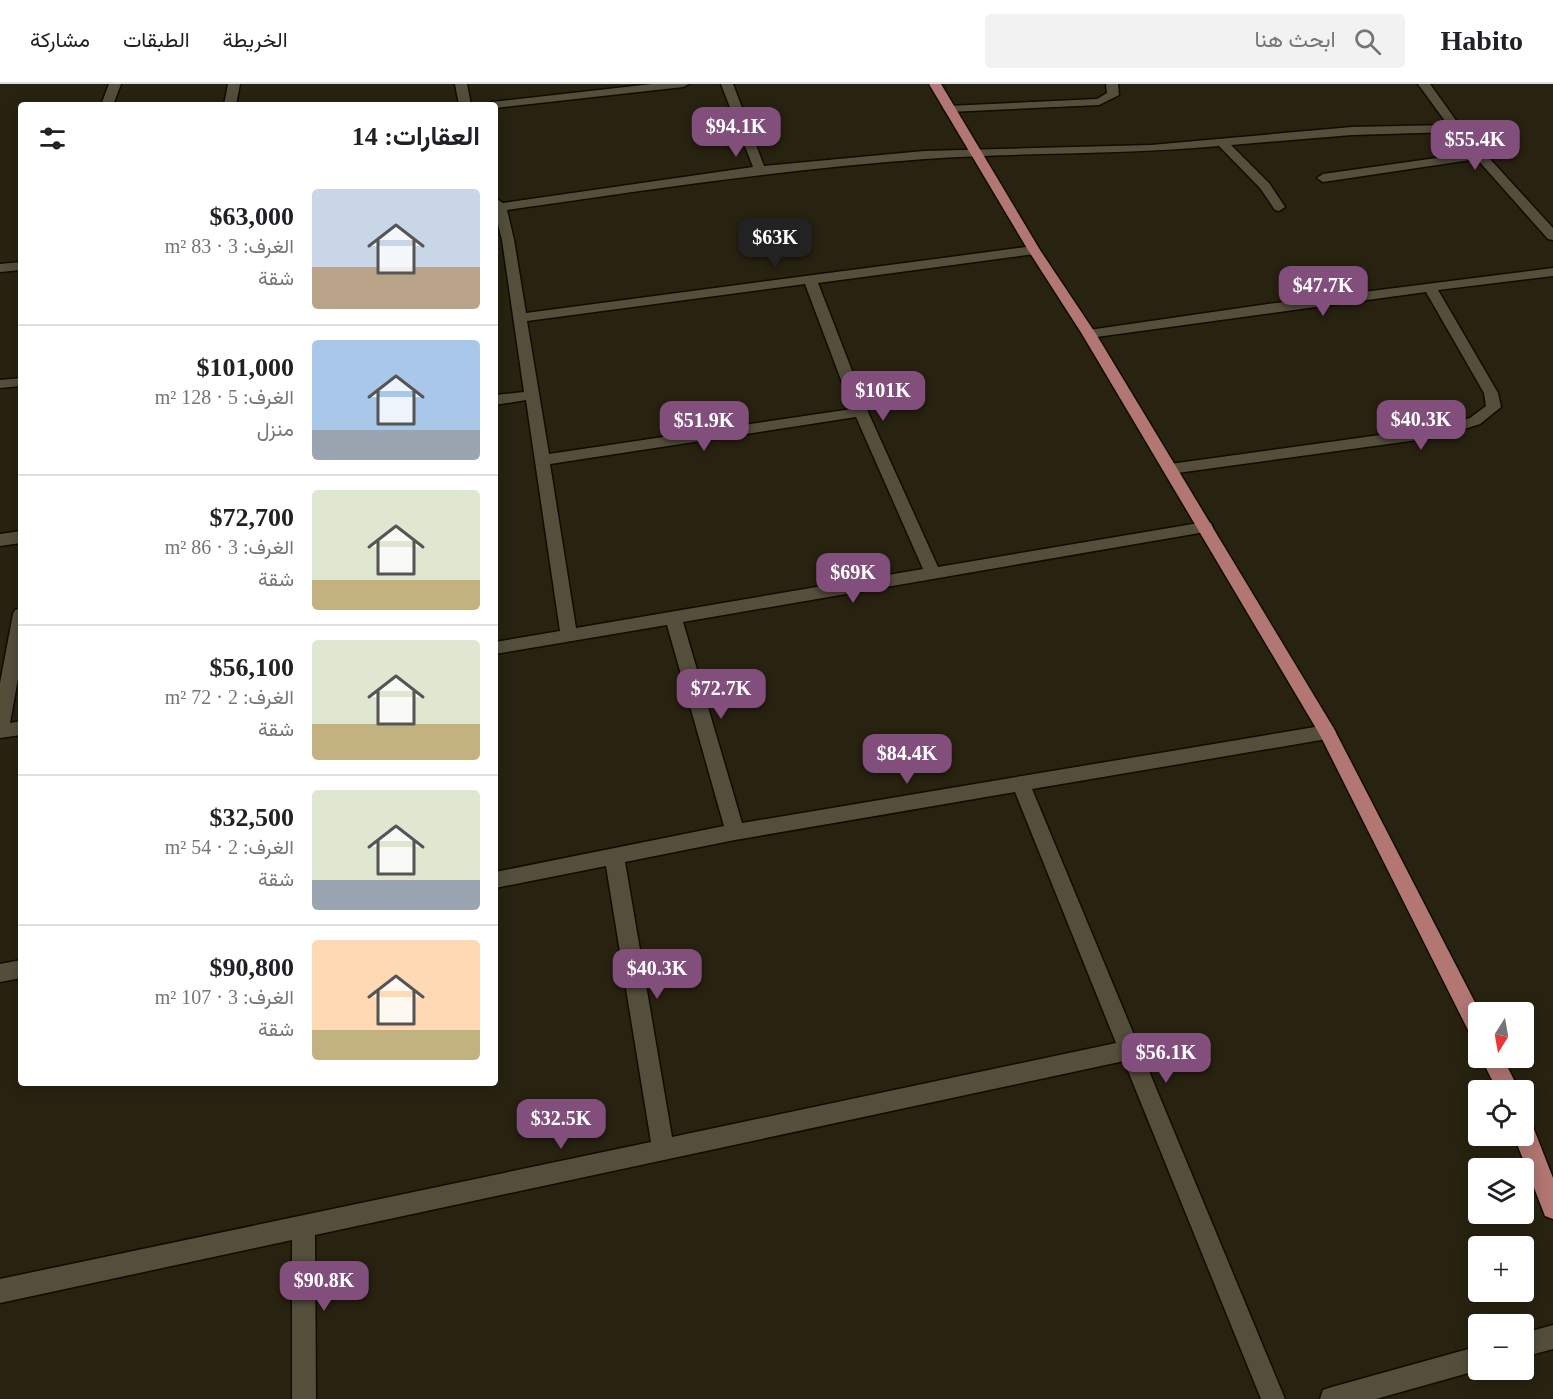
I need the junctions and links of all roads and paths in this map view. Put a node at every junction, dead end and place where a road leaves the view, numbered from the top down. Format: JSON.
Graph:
{"nodes":[{"id":1,"x":115,"y":84,"type":"edge"},
{"id":2,"x":234,"y":84,"type":"edge"},
{"id":3,"x":461,"y":84,"type":"edge"},
{"id":4,"x":683,"y":84,"type":"edge"},
{"id":5,"x":727,"y":84,"type":"edge"},
{"id":6,"x":935,"y":84,"type":"edge"},
{"id":7,"x":1112,"y":84,"type":"edge"},
{"id":8,"x":1424,"y":84,"type":"edge"},
{"id":9,"x":108,"y":102,"type":"edge"},
{"id":10,"x":231,"y":102,"type":"edge"},
{"id":11,"x":464,"y":102,"type":"edge"},
{"id":12,"x":498,"y":104,"type":"edge"},
{"id":13,"x":949,"y":109,"type":"junction"},
{"id":14,"x":1456,"y":128,"type":"junction"},
{"id":15,"x":1223,"y":144,"type":"junction"},
{"id":16,"x":976,"y":152,"type":"junction"},
{"id":17,"x":1481,"y":156,"type":"junction"},
{"id":18,"x":760,"y":170,"type":"junction"},
{"id":19,"x":1323,"y":178,"type":"dead end"},
{"id":20,"x":498,"y":204,"type":"edge"},
{"id":21,"x":1279,"y":207,"type":"dead end"},
{"id":22,"x":500,"y":225,"type":"edge"},
{"id":23,"x":1553,"y":236,"type":"edge"},
{"id":24,"x":1034,"y":250,"type":"junction"},
{"id":25,"x":18,"y":266,"type":"edge"},
{"id":26,"x":0,"y":268,"type":"edge"},
{"id":27,"x":1553,"y":272,"type":"edge"},
{"id":28,"x":810,"y":280,"type":"junction"},
{"id":29,"x":1430,"y":288,"type":"junction"},
{"id":30,"x":520,"y":318,"type":"junction"},
{"id":31,"x":1089,"y":334,"type":"junction"},
{"id":32,"x":18,"y":382,"type":"edge"},
{"id":33,"x":0,"y":384,"type":"edge"},
{"id":34,"x":532,"y":395,"type":"junction"},
{"id":35,"x":498,"y":400,"type":"edge"},
{"id":36,"x":861,"y":412,"type":"junction"},
{"id":37,"x":542,"y":460,"type":"junction"},
{"id":38,"x":1170,"y":469,"type":"junction"},
{"id":39,"x":1205,"y":527,"type":"junction"},
{"id":40,"x":18,"y":537,"type":"edge"},
{"id":41,"x":0,"y":540,"type":"edge"},
{"id":42,"x":933,"y":573,"type":"junction"},
{"id":43,"x":673,"y":617,"type":"junction"},
{"id":44,"x":18,"y":631,"type":"edge"},
{"id":45,"x":569,"y":635,"type":"junction"},
{"id":46,"x":498,"y":647,"type":"edge"},
{"id":47,"x":18,"y":728,"type":"edge"},
{"id":48,"x":1327,"y":732,"type":"junction"},
{"id":49,"x":1021,"y":785,"type":"junction"},
{"id":50,"x":735,"y":832,"type":"junction"},
{"id":51,"x":614,"y":856,"type":"junction"},
{"id":52,"x":498,"y":879,"type":"edge"},
{"id":53,"x":18,"y":970,"type":"edge"},
{"id":54,"x":0,"y":973,"type":"edge"},
{"id":55,"x":1468,"y":1009,"type":"edge"},
{"id":56,"x":1131,"y":1050,"type":"junction"},
{"id":57,"x":1529,"y":1146,"type":"edge"},
{"id":58,"x":663,"y":1149,"type":"junction"},
{"id":59,"x":1553,"y":1208,"type":"edge"},
{"id":60,"x":303,"y":1225,"type":"junction"},
{"id":61,"x":0,"y":1291,"type":"edge"},
{"id":62,"x":1553,"y":1337,"type":"edge"},
{"id":63,"x":1534,"y":1342,"type":"edge"},
{"id":64,"x":1468,"y":1361,"type":"edge"},
{"id":65,"x":304,"y":1399,"type":"edge"},
{"id":66,"x":1273,"y":1399,"type":"edge"},
{"id":67,"x":1332,"y":1399,"type":"edge"}],
"edges":[{"from":1,"to":9,"type":"street"},
{"from":2,"to":10,"type":"street"},
{"from":3,"to":11,"type":"street"},
{"from":4,"to":12,"type":"street"},
{"from":5,"to":18,"type":"street"},
{"from":6,"to":13,"type":"main road"},
{"from":7,"to":13,"type":"street"},
{"from":8,"to":14,"type":"street"},
{"from":13,"to":16,"type":"main road"},
{"from":14,"to":15,"type":"street"},
{"from":14,"to":17,"type":"street"},
{"from":15,"to":16,"type":"street"},
{"from":15,"to":21,"type":"street"},
{"from":16,"to":18,"type":"street"},
{"from":16,"to":24,"type":"main road"},
{"from":17,"to":19,"type":"street"},
{"from":17,"to":23,"type":"street"},
{"from":18,"to":20,"type":"street"},
{"from":22,"to":30,"type":"street"},
{"from":24,"to":28,"type":"street"},
{"from":24,"to":31,"type":"main road"},
{"from":25,"to":26,"type":"street"},
{"from":27,"to":29,"type":"street"},
{"from":28,"to":30,"type":"street"},
{"from":28,"to":36,"type":"street"},
{"from":29,"to":31,"type":"street"},
{"from":29,"to":38,"type":"street"},
{"from":30,"to":34,"type":"street"},
{"from":31,"to":38,"type":"main road"},
{"from":32,"to":33,"type":"street"},
{"from":34,"to":35,"type":"street"},
{"from":34,"to":37,"type":"street"},
{"from":36,"to":37,"type":"street"},
{"from":36,"to":42,"type":"street"},
{"from":37,"to":45,"type":"street"},
{"from":38,"to":39,"type":"main road"},
{"from":39,"to":42,"type":"street"},
{"from":39,"to":48,"type":"main road"},
{"from":40,"to":41,"type":"street"},
{"from":42,"to":43,"type":"street"},
{"from":43,"to":45,"type":"street"},
{"from":43,"to":50,"type":"street"},
{"from":44,"to":47,"type":"street"},
{"from":45,"to":46,"type":"street"},
{"from":48,"to":49,"type":"street"},
{"from":48,"to":55,"type":"main road"},
{"from":49,"to":50,"type":"street"},
{"from":49,"to":56,"type":"street"},
{"from":50,"to":51,"type":"street"},
{"from":51,"to":52,"type":"street"},
{"from":51,"to":58,"type":"street"},
{"from":53,"to":54,"type":"street"},
{"from":56,"to":58,"type":"street"},
{"from":56,"to":66,"type":"street"},
{"from":57,"to":59,"type":"main road"},
{"from":58,"to":60,"type":"street"},
{"from":60,"to":61,"type":"street"},
{"from":60,"to":65,"type":"street"},
{"from":62,"to":63,"type":"street"},
{"from":64,"to":67,"type":"street"}]}
